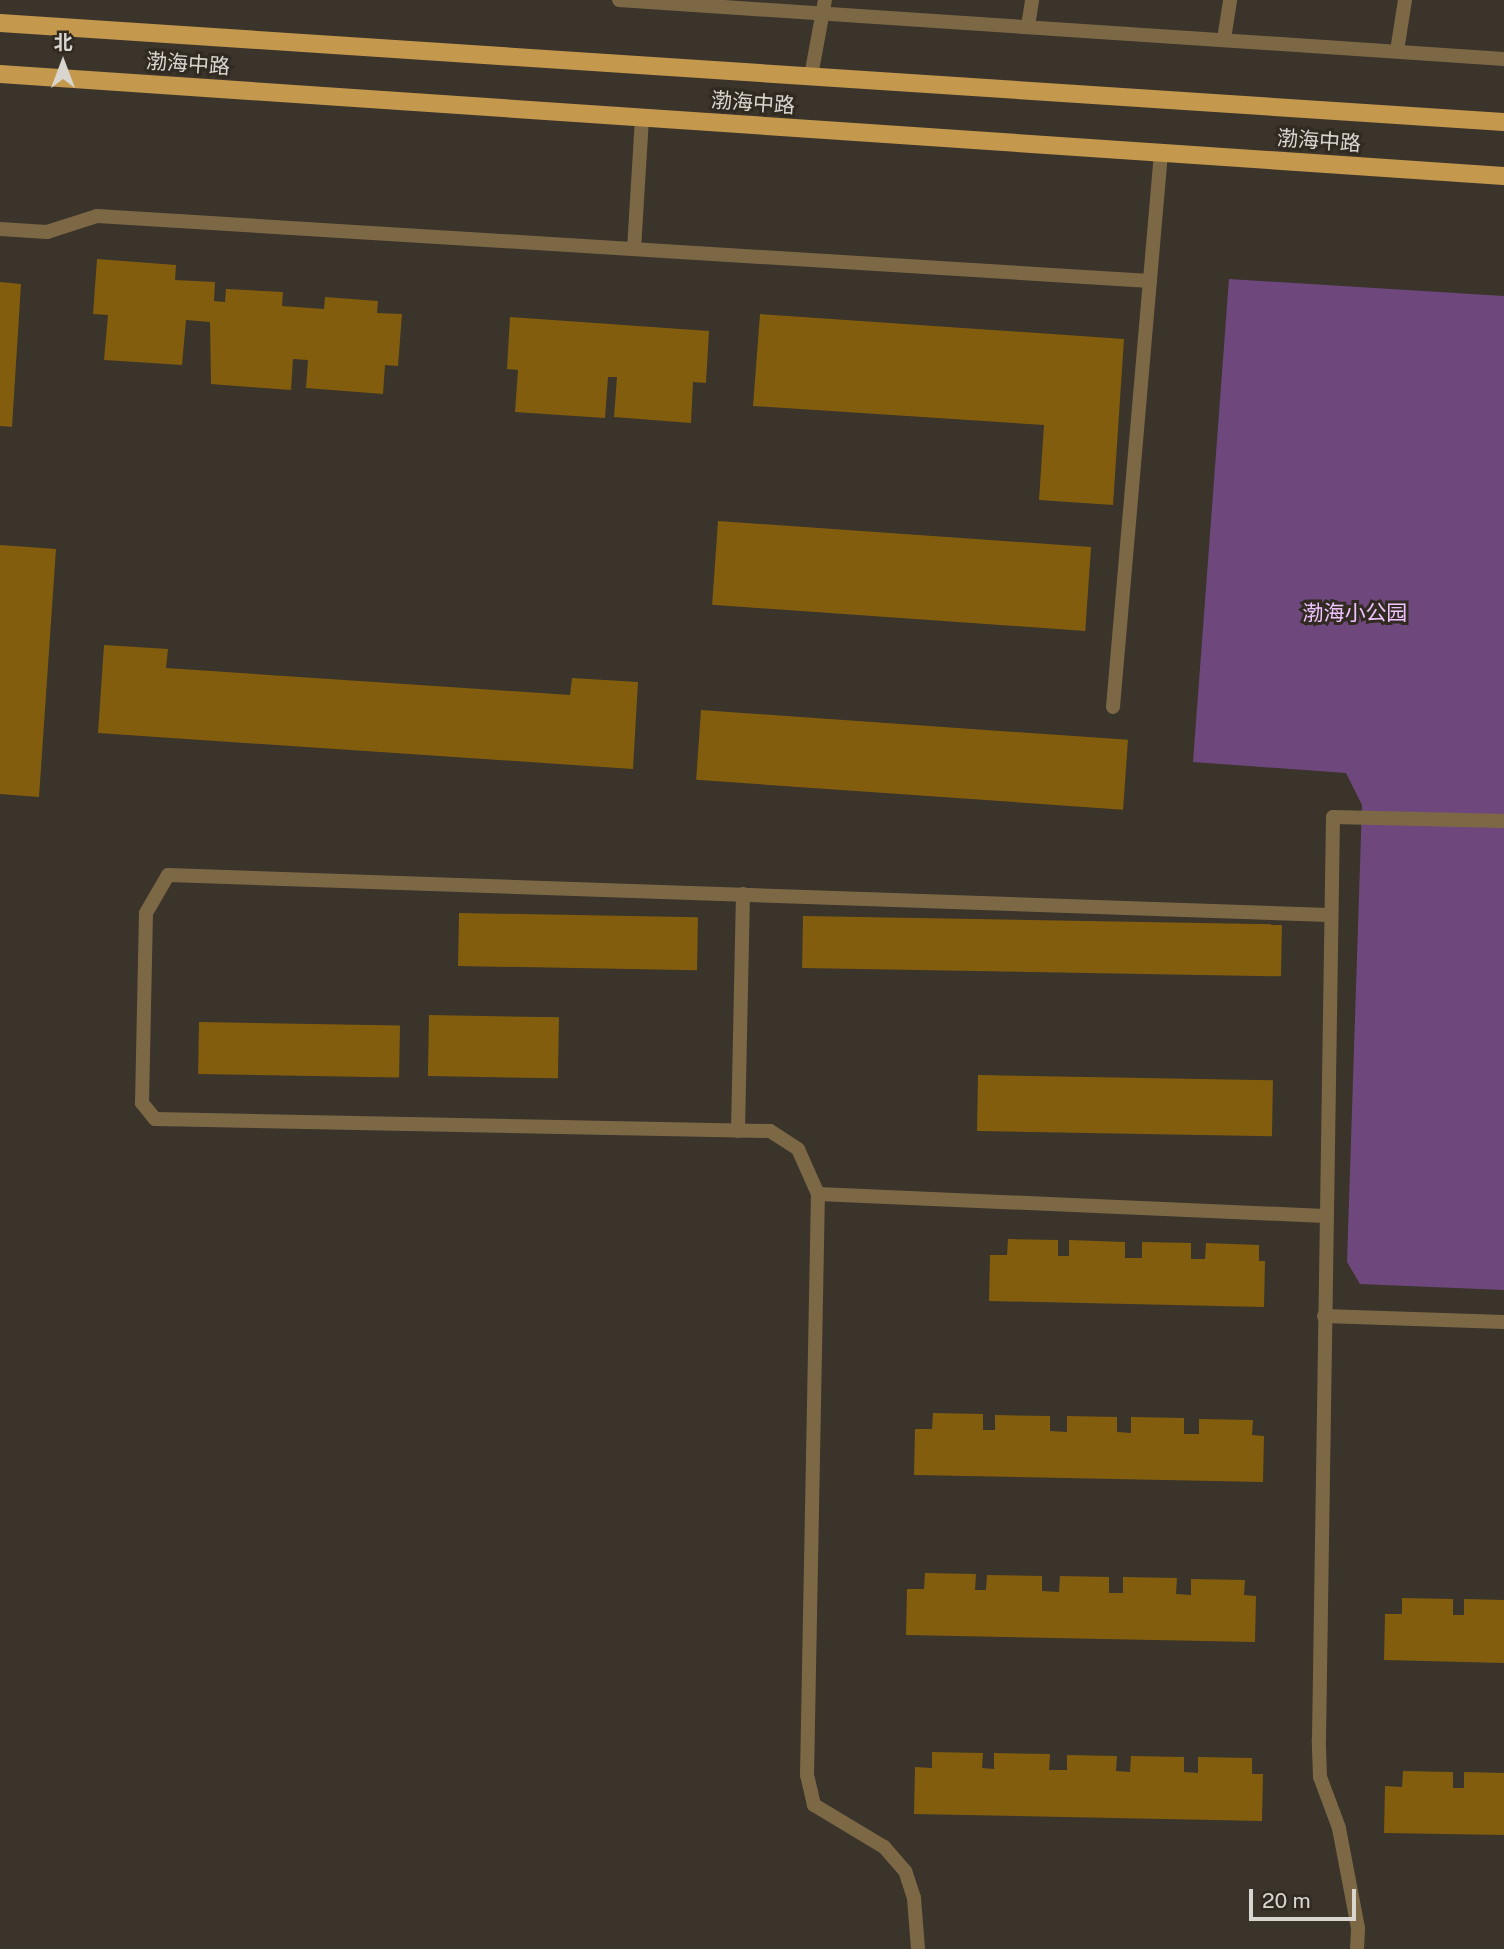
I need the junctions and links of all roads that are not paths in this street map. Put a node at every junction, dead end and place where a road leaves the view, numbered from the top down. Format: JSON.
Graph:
{"nodes":[{"id":1,"x":618,"y":0,"type":"edge"},
{"id":2,"x":1032,"y":0,"type":"edge"},
{"id":3,"x":1230,"y":0,"type":"edge"},
{"id":4,"x":1405,"y":0,"type":"edge"},
{"id":5,"x":824,"y":7,"type":"edge"},
{"id":6,"x":0,"y":23,"type":"edge"},
{"id":7,"x":1028,"y":26,"type":"junction"},
{"id":8,"x":1224,"y":40,"type":"junction"},
{"id":9,"x":1397,"y":51,"type":"junction"},
{"id":10,"x":1504,"y":59,"type":"edge"},
{"id":11,"x":0,"y":74,"type":"edge"},
{"id":12,"x":811,"y":76,"type":"junction"},
{"id":13,"x":642,"y":119,"type":"junction"},
{"id":14,"x":1504,"y":122,"type":"edge"},
{"id":15,"x":1161,"y":153,"type":"junction"},
{"id":16,"x":1504,"y":176,"type":"edge"},
{"id":17,"x":0,"y":229,"type":"edge"},
{"id":18,"x":634,"y":249,"type":"junction"},
{"id":19,"x":1150,"y":281,"type":"junction"},
{"id":20,"x":1113,"y":707,"type":"dead end"},
{"id":21,"x":1504,"y":821,"type":"edge"},
{"id":22,"x":743,"y":894,"type":"junction"},
{"id":23,"x":1328,"y":915,"type":"junction"},
{"id":24,"x":738,"y":1131,"type":"junction"},
{"id":25,"x":818,"y":1194,"type":"junction"},
{"id":26,"x":1325,"y":1216,"type":"junction"},
{"id":27,"x":1324,"y":1316,"type":"junction"},
{"id":28,"x":1504,"y":1322,"type":"edge"},
{"id":29,"x":918,"y":1949,"type":"edge"},
{"id":30,"x":1357,"y":1949,"type":"edge"}],
"edges":[{"from":1,"to":5,"type":"street"},
{"from":2,"to":7,"type":"street"},
{"from":3,"to":8,"type":"street"},
{"from":4,"to":9,"type":"street"},
{"from":5,"to":7,"type":"street"},
{"from":5,"to":12,"type":"street"},
{"from":6,"to":12,"type":"main road","name":"渤海中路"},
{"from":7,"to":8,"type":"street"},
{"from":8,"to":9,"type":"street"},
{"from":9,"to":10,"type":"street"},
{"from":11,"to":13,"type":"main road","name":"渤海中路"},
{"from":12,"to":14,"type":"main road","name":"渤海中路"},
{"from":13,"to":15,"type":"main road","name":"渤海中路"},
{"from":13,"to":18,"type":"street"},
{"from":15,"to":16,"type":"main road","name":"渤海中路"},
{"from":15,"to":19,"type":"street"},
{"from":17,"to":18,"type":"street"},
{"from":18,"to":19,"type":"street"},
{"from":19,"to":20,"type":"street"},
{"from":21,"to":23,"type":"street"},
{"from":22,"to":23,"type":"street"},
{"from":22,"to":24,"type":"street"},
{"from":22,"to":24,"type":"street"},
{"from":23,"to":26,"type":"street"},
{"from":24,"to":25,"type":"street"},
{"from":25,"to":26,"type":"street"},
{"from":25,"to":29,"type":"street"},
{"from":26,"to":27,"type":"street"},
{"from":27,"to":28,"type":"street"},
{"from":27,"to":30,"type":"street"}]}
